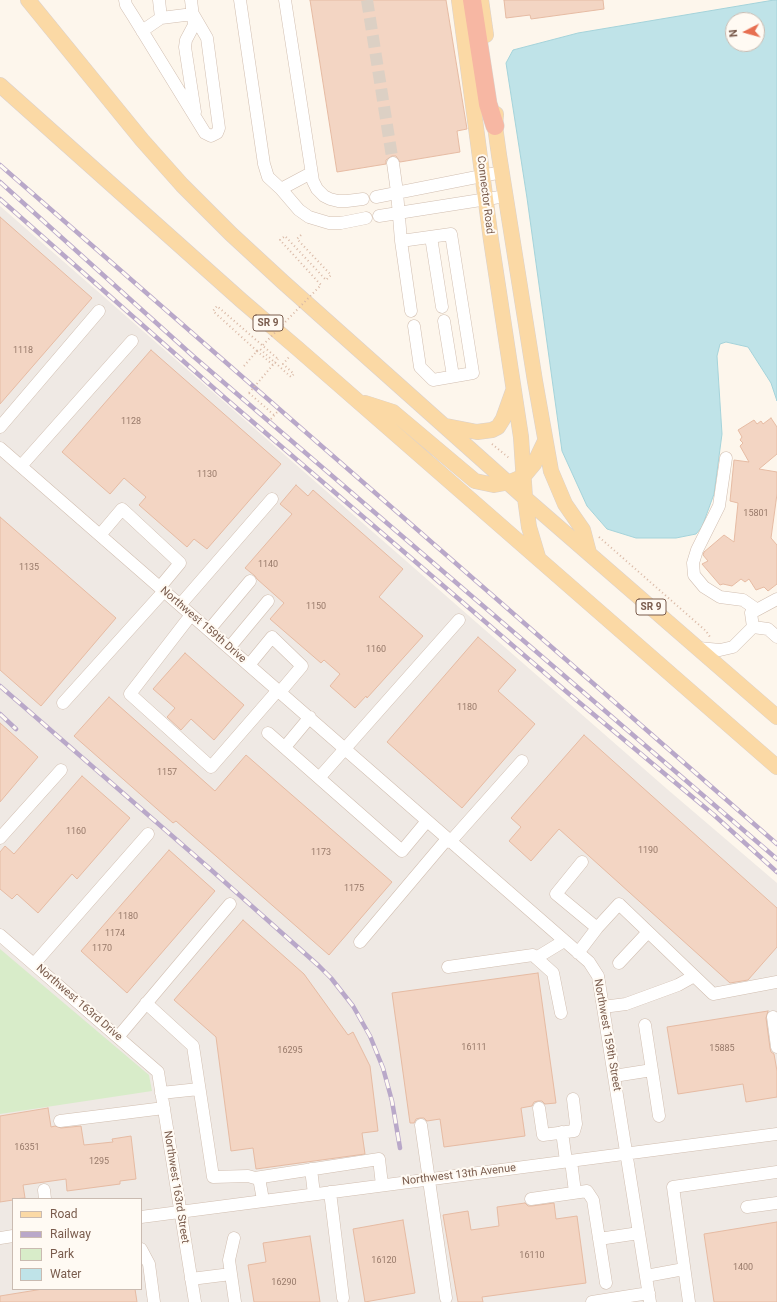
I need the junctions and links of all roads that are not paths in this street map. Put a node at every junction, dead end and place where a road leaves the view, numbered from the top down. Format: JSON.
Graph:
{"nodes":[{"id":1,"x":28,"y":0,"type":"edge"},
{"id":2,"x":125,"y":0,"type":"edge"},
{"id":3,"x":159,"y":0,"type":"edge"},
{"id":4,"x":191,"y":0,"type":"edge"},
{"id":5,"x":240,"y":0,"type":"edge"},
{"id":6,"x":285,"y":0,"type":"edge"},
{"id":7,"x":459,"y":0,"type":"edge"},
{"id":8,"x":472,"y":0,"type":"edge"},
{"id":9,"x":481,"y":0,"type":"edge"},
{"id":10,"x":193,"y":14,"type":"junction"},
{"id":11,"x":161,"y":18,"type":"junction"},
{"id":12,"x":142,"y":31,"type":"junction"},
{"id":13,"x":0,"y":85,"type":"edge"},
{"id":14,"x":196,"y":117,"type":"junction"},
{"id":15,"x":495,"y":126,"type":"junction"},
{"id":16,"x":393,"y":163,"type":"tunnel mouth"},
{"id":17,"x":502,"y":172,"type":"junction"},
{"id":18,"x":311,"y":173,"type":"junction"},
{"id":19,"x":483,"y":175,"type":"junction"},
{"id":20,"x":281,"y":189,"type":"junction"},
{"id":21,"x":398,"y":192,"type":"junction"},
{"id":22,"x":506,"y":196,"type":"junction"},
{"id":23,"x":376,"y":197,"type":"dead end"},
{"id":24,"x":363,"y":199,"type":"dead end"},
{"id":25,"x":486,"y":199,"type":"junction"},
{"id":26,"x":399,"y":212,"type":"junction"},
{"id":27,"x":379,"y":216,"type":"dead end"},
{"id":28,"x":366,"y":218,"type":"dead end"},
{"id":29,"x":431,"y":237,"type":"junction"},
{"id":30,"x":401,"y":241,"type":"junction"},
{"id":31,"x":442,"y":307,"type":"dead end"},
{"id":32,"x":99,"y":311,"type":"dead end"},
{"id":33,"x":412,"y":311,"type":"dead end"},
{"id":34,"x":444,"y":321,"type":"dead end"},
{"id":35,"x":414,"y":326,"type":"dead end"},
{"id":36,"x":132,"y":341,"type":"dead end"},
{"id":37,"x":453,"y":376,"type":"junction"},
{"id":38,"x":514,"y":390,"type":"junction"},
{"id":39,"x":358,"y":401,"type":"junction"},
{"id":40,"x":446,"y":426,"type":"junction"},
{"id":41,"x":0,"y":427,"type":"edge"},
{"id":42,"x":545,"y":441,"type":"junction"},
{"id":43,"x":0,"y":448,"type":"edge"},
{"id":44,"x":726,"y":458,"type":"dead end"},
{"id":45,"x":21,"y":466,"type":"junction"},
{"id":46,"x":524,"y":476,"type":"junction"},
{"id":47,"x":510,"y":482,"type":"junction"},
{"id":48,"x":525,"y":498,"type":"junction"},
{"id":49,"x":272,"y":499,"type":"dead end"},
{"id":50,"x":100,"y":534,"type":"junction"},
{"id":51,"x":589,"y":553,"type":"junction"},
{"id":52,"x":539,"y":558,"type":"junction"},
{"id":53,"x":250,"y":581,"type":"dead end"},
{"id":54,"x":162,"y":589,"type":"junction"},
{"id":55,"x":777,"y":599,"type":"edge"},
{"id":56,"x":268,"y":601,"type":"dead end"},
{"id":57,"x":180,"y":605,"type":"junction"},
{"id":58,"x":756,"y":609,"type":"junction"},
{"id":59,"x":191,"y":615,"type":"junction"},
{"id":60,"x":459,"y":620,"type":"dead end"},
{"id":61,"x":756,"y":628,"type":"junction"},
{"id":62,"x":209,"y":630,"type":"junction"},
{"id":63,"x":777,"y":637,"type":"edge"},
{"id":64,"x":229,"y":648,"type":"junction"},
{"id":65,"x":699,"y":648,"type":"junction"},
{"id":66,"x":249,"y":665,"type":"junction"},
{"id":67,"x":279,"y":691,"type":"junction"},
{"id":68,"x":63,"y":703,"type":"dead end"},
{"id":69,"x":777,"y":717,"type":"edge"},
{"id":70,"x":310,"y":718,"type":"junction"},
{"id":71,"x":268,"y":733,"type":"dead end"},
{"id":72,"x":285,"y":747,"type":"junction"},
{"id":73,"x":344,"y":748,"type":"junction"},
{"id":74,"x":522,"y":761,"type":"dead end"},
{"id":75,"x":777,"y":767,"type":"edge"},
{"id":76,"x":61,"y":770,"type":"dead end"},
{"id":77,"x":319,"y":778,"type":"junction"},
{"id":78,"x":407,"y":803,"type":"joint"},
{"id":79,"x":427,"y":820,"type":"junction"},
{"id":80,"x":148,"y":834,"type":"dead end"},
{"id":81,"x":0,"y":838,"type":"edge"},
{"id":82,"x":448,"y":840,"type":"junction"},
{"id":83,"x":582,"y":862,"type":"dead end"},
{"id":84,"x":230,"y":904,"type":"dead end"},
{"id":85,"x":597,"y":928,"type":"junction"},
{"id":86,"x":648,"y":932,"type":"junction"},
{"id":87,"x":0,"y":935,"type":"edge"},
{"id":88,"x":564,"y":941,"type":"junction"},
{"id":89,"x":360,"y":942,"type":"dead end"},
{"id":90,"x":578,"y":953,"type":"junction"},
{"id":91,"x":536,"y":958,"type":"junction"},
{"id":92,"x":619,"y":963,"type":"dead end"},
{"id":93,"x":34,"y":964,"type":"junction"},
{"id":94,"x":448,"y":967,"type":"dead end"},
{"id":95,"x":694,"y":976,"type":"junction"},
{"id":96,"x":777,"y":982,"type":"edge"},
{"id":97,"x":146,"y":1003,"type":"junction"},
{"id":98,"x":603,"y":1007,"type":"junction"},
{"id":99,"x":561,"y":1013,"type":"dead end"},
{"id":100,"x":773,"y":1018,"type":"dead end"},
{"id":101,"x":645,"y":1025,"type":"dead end"},
{"id":102,"x":118,"y":1037,"type":"junction"},
{"id":103,"x":777,"y":1047,"type":"edge"},
{"id":104,"x":652,"y":1070,"type":"junction"},
{"id":105,"x":158,"y":1072,"type":"joint"},
{"id":106,"x":614,"y":1076,"type":"junction"},
{"id":107,"x":199,"y":1088,"type":"junction"},
{"id":108,"x":161,"y":1093,"type":"junction"},
{"id":109,"x":573,"y":1099,"type":"dead end"},
{"id":110,"x":164,"y":1108,"type":"junction"},
{"id":111,"x":539,"y":1108,"type":"dead end"},
{"id":112,"x":659,"y":1116,"type":"dead end"},
{"id":113,"x":60,"y":1121,"type":"dead end"},
{"id":114,"x":421,"y":1125,"type":"dead end"},
{"id":115,"x":562,"y":1132,"type":"junction"},
{"id":116,"x":777,"y":1134,"type":"edge"},
{"id":117,"x":626,"y":1153,"type":"junction"},
{"id":118,"x":568,"y":1161,"type":"junction"},
{"id":119,"x":310,"y":1170,"type":"junction"},
{"id":120,"x":777,"y":1172,"type":"edge"},
{"id":121,"x":260,"y":1178,"type":"junction"},
{"id":122,"x":429,"y":1179,"type":"junction"},
{"id":123,"x":382,"y":1185,"type":"junction"},
{"id":124,"x":330,"y":1192,"type":"junction"},
{"id":125,"x":576,"y":1192,"type":"junction"},
{"id":126,"x":314,"y":1194,"type":"junction"},
{"id":127,"x":531,"y":1199,"type":"dead end"},
{"id":128,"x":263,"y":1200,"type":"junction"},
{"id":129,"x":777,"y":1203,"type":"edge"},
{"id":130,"x":747,"y":1207,"type":"dead end"},
{"id":131,"x":180,"y":1211,"type":"junction"},
{"id":132,"x":142,"y":1217,"type":"edge"},
{"id":133,"x":639,"y":1233,"type":"junction"},
{"id":134,"x":12,"y":1236,"type":"edge"},
{"id":135,"x":0,"y":1238,"type":"edge"},
{"id":136,"x":234,"y":1238,"type":"dead end"},
{"id":137,"x":599,"y":1239,"type":"junction"},
{"id":138,"x":142,"y":1251,"type":"edge"},
{"id":139,"x":684,"y":1269,"type":"junction"},
{"id":140,"x":231,"y":1274,"type":"junction"},
{"id":141,"x":646,"y":1276,"type":"junction"},
{"id":142,"x":191,"y":1279,"type":"junction"},
{"id":143,"x":606,"y":1283,"type":"dead end"},
{"id":144,"x":649,"y":1297,"type":"edge"},
{"id":145,"x":343,"y":1298,"type":"dead end"},
{"id":146,"x":446,"y":1298,"type":"dead end"},
{"id":147,"x":154,"y":1302,"type":"edge"},
{"id":148,"x":194,"y":1302,"type":"edge"},
{"id":149,"x":235,"y":1302,"type":"edge"},
{"id":150,"x":592,"y":1302,"type":"edge"},
{"id":151,"x":689,"y":1302,"type":"edge"}],
"edges":[{"from":1,"to":40,"type":"main road","number":"SR 9"},
{"from":2,"to":12,"type":"street"},
{"from":3,"to":11,"type":"street"},
{"from":4,"to":10,"type":"street"},
{"from":5,"to":20,"type":"street"},
{"from":6,"to":18,"type":"street"},
{"from":7,"to":19,"type":"main road","name":"Connector Road"},
{"from":8,"to":15,"type":"highway"},
{"from":9,"to":15,"type":"main road","name":"Connector Road"},
{"from":10,"to":11,"type":"street"},
{"from":10,"to":14,"type":"street"},
{"from":10,"to":14,"type":"street"},
{"from":11,"to":12,"type":"street"},
{"from":12,"to":14,"type":"street"},
{"from":13,"to":39,"type":"main road","number":"SR 9"},
{"from":15,"to":17,"type":"main road","name":"Connector Road"},
{"from":16,"to":21,"type":"street"},
{"from":17,"to":19,"type":"street"},
{"from":17,"to":22,"type":"main road","name":"Connector Road"},
{"from":18,"to":20,"type":"street"},
{"from":18,"to":24,"type":"street"},
{"from":19,"to":21,"type":"street"},
{"from":19,"to":25,"type":"main road","name":"Connector Road"},
{"from":20,"to":28,"type":"street"},
{"from":21,"to":23,"type":"street"},
{"from":21,"to":26,"type":"street"},
{"from":22,"to":25,"type":"street"},
{"from":22,"to":42,"type":"main road","name":"Connector Road"},
{"from":25,"to":26,"type":"street"},
{"from":25,"to":38,"type":"main road","name":"Connector Road"},
{"from":26,"to":27,"type":"street"},
{"from":26,"to":30,"type":"street"},
{"from":29,"to":30,"type":"street"},
{"from":29,"to":31,"type":"street"},
{"from":29,"to":37,"type":"street"},
{"from":30,"to":33,"type":"street"},
{"from":32,"to":41,"type":"street"},
{"from":34,"to":37,"type":"street"},
{"from":35,"to":37,"type":"street"},
{"from":36,"to":45,"type":"street"},
{"from":38,"to":40,"type":"main road"},
{"from":38,"to":46,"type":"main road","name":"Connector Road"},
{"from":39,"to":47,"type":"main road"},
{"from":39,"to":52,"type":"main road","number":"SR 9"},
{"from":40,"to":47,"type":"main road","number":"SR 9"},
{"from":42,"to":46,"type":"main road"},
{"from":42,"to":51,"type":"main road","name":"Connector Road"},
{"from":43,"to":45,"type":"street","name":"Northwest 159th Drive"},
{"from":44,"to":58,"type":"street"},
{"from":45,"to":50,"type":"street","name":"Northwest 159th Drive"},
{"from":46,"to":47,"type":"main road"},
{"from":46,"to":48,"type":"main road","name":"Connector Road"},
{"from":47,"to":48,"type":"main road","number":"SR 9"},
{"from":48,"to":51,"type":"main road","number":"SR 9"},
{"from":48,"to":52,"type":"main road","name":"Connector Road"},
{"from":49,"to":57,"type":"street"},
{"from":50,"to":54,"type":"street","name":"Northwest 159th Drive"},
{"from":50,"to":54,"type":"street"},
{"from":51,"to":65,"type":"main road","number":"SR 9"},
{"from":52,"to":75,"type":"main road","number":"SR 9"},
{"from":53,"to":62,"type":"street"},
{"from":54,"to":57,"type":"street","name":"Northwest 159th Drive"},
{"from":54,"to":68,"type":"street"},
{"from":55,"to":58,"type":"street"},
{"from":56,"to":64,"type":"street"},
{"from":57,"to":59,"type":"street","name":"Northwest 159th Drive"},
{"from":58,"to":61,"type":"street"},
{"from":59,"to":62,"type":"street","name":"Northwest 159th Drive"},
{"from":59,"to":67,"type":"street"},
{"from":60,"to":73,"type":"street"},
{"from":61,"to":63,"type":"street"},
{"from":61,"to":65,"type":"street"},
{"from":62,"to":64,"type":"street","name":"Northwest 159th Drive"},
{"from":64,"to":66,"type":"street","name":"Northwest 159th Drive"},
{"from":65,"to":69,"type":"main road","number":"SR 9"},
{"from":66,"to":67,"type":"street","name":"Northwest 159th Drive"},
{"from":66,"to":67,"type":"street"},
{"from":67,"to":70,"type":"street","name":"Northwest 159th Drive"},
{"from":70,"to":72,"type":"street"},
{"from":70,"to":73,"type":"street","name":"Northwest 159th Drive"},
{"from":71,"to":72,"type":"street"},
{"from":72,"to":77,"type":"street"},
{"from":73,"to":77,"type":"street"},
{"from":73,"to":78,"type":"street","name":"Northwest 159th Drive"},
{"from":74,"to":82,"type":"street"},
{"from":76,"to":81,"type":"street"},
{"from":77,"to":79,"type":"street"},
{"from":78,"to":79,"type":"street","name":"Northwest 159th Street"},
{"from":79,"to":82,"type":"street","name":"Northwest 159th Street"},
{"from":80,"to":93,"type":"street"},
{"from":82,"to":88,"type":"street","name":"Northwest 159th Street"},
{"from":82,"to":89,"type":"street"},
{"from":83,"to":85,"type":"street"},
{"from":84,"to":97,"type":"street"},
{"from":85,"to":86,"type":"street"},
{"from":85,"to":90,"type":"street"},
{"from":86,"to":92,"type":"street"},
{"from":86,"to":95,"type":"street"},
{"from":87,"to":93,"type":"street","name":"Northwest 163rd Drive"},
{"from":88,"to":90,"type":"street","name":"Northwest 159th Street"},
{"from":88,"to":91,"type":"street"},
{"from":90,"to":98,"type":"street","name":"Northwest 159th Street"},
{"from":91,"to":94,"type":"street"},
{"from":91,"to":99,"type":"street"},
{"from":93,"to":102,"type":"street","name":"Northwest 163rd Drive"},
{"from":95,"to":96,"type":"street"},
{"from":95,"to":98,"type":"street"},
{"from":97,"to":102,"type":"street"},
{"from":97,"to":107,"type":"street"},
{"from":98,"to":106,"type":"street","name":"Northwest 159th Street"},
{"from":100,"to":103,"type":"street"},
{"from":101,"to":104,"type":"street"},
{"from":102,"to":105,"type":"street","name":"Northwest 163rd Drive"},
{"from":104,"to":106,"type":"street"},
{"from":104,"to":112,"type":"street"},
{"from":105,"to":108,"type":"street","name":"Northwest 163rd Street"},
{"from":106,"to":117,"type":"street","name":"Northwest 159th Street"},
{"from":107,"to":108,"type":"street"},
{"from":107,"to":121,"type":"street"},
{"from":108,"to":110,"type":"street","name":"Northwest 163rd Street"},
{"from":109,"to":115,"type":"street"},
{"from":110,"to":113,"type":"street"},
{"from":110,"to":131,"type":"street","name":"Northwest 163rd Street"},
{"from":111,"to":115,"type":"street"},
{"from":114,"to":122,"type":"street"},
{"from":115,"to":118,"type":"street"},
{"from":116,"to":117,"type":"street","name":"Northwest 13th Avenue"},
{"from":117,"to":118,"type":"street","name":"Northwest 13th Avenue"},
{"from":117,"to":133,"type":"street","name":"Northwest 159th Street"},
{"from":118,"to":122,"type":"street","name":"Northwest 13th Avenue"},
{"from":118,"to":125,"type":"street"},
{"from":119,"to":121,"type":"street"},
{"from":119,"to":123,"type":"street"},
{"from":119,"to":126,"type":"street"},
{"from":120,"to":139,"type":"street"},
{"from":121,"to":128,"type":"street"},
{"from":122,"to":123,"type":"street","name":"Northwest 13th Avenue"},
{"from":122,"to":146,"type":"street"},
{"from":123,"to":124,"type":"street","name":"Northwest 13th Avenue"},
{"from":124,"to":126,"type":"street","name":"Northwest 13th Avenue"},
{"from":124,"to":145,"type":"street"},
{"from":125,"to":127,"type":"street"},
{"from":125,"to":137,"type":"street"},
{"from":126,"to":128,"type":"street","name":"Northwest 13th Avenue"},
{"from":128,"to":131,"type":"street","name":"Northwest 13th Avenue"},
{"from":129,"to":130,"type":"street"},
{"from":131,"to":132,"type":"street","name":"Northwest 13th Avenue"},
{"from":131,"to":142,"type":"street","name":"Northwest 163rd Street"},
{"from":133,"to":137,"type":"street"},
{"from":133,"to":141,"type":"street","name":"Northwest 159th Street"},
{"from":134,"to":135,"type":"street"},
{"from":136,"to":140,"type":"street"},
{"from":137,"to":143,"type":"street"},
{"from":138,"to":147,"type":"street"},
{"from":139,"to":141,"type":"street"},
{"from":139,"to":151,"type":"street"},
{"from":140,"to":142,"type":"street"},
{"from":140,"to":149,"type":"street"},
{"from":141,"to":144,"type":"street","name":"Northwest 159th Street"},
{"from":142,"to":148,"type":"street","name":"Northwest 163rd Street"},
{"from":144,"to":150,"type":"street"}]}
